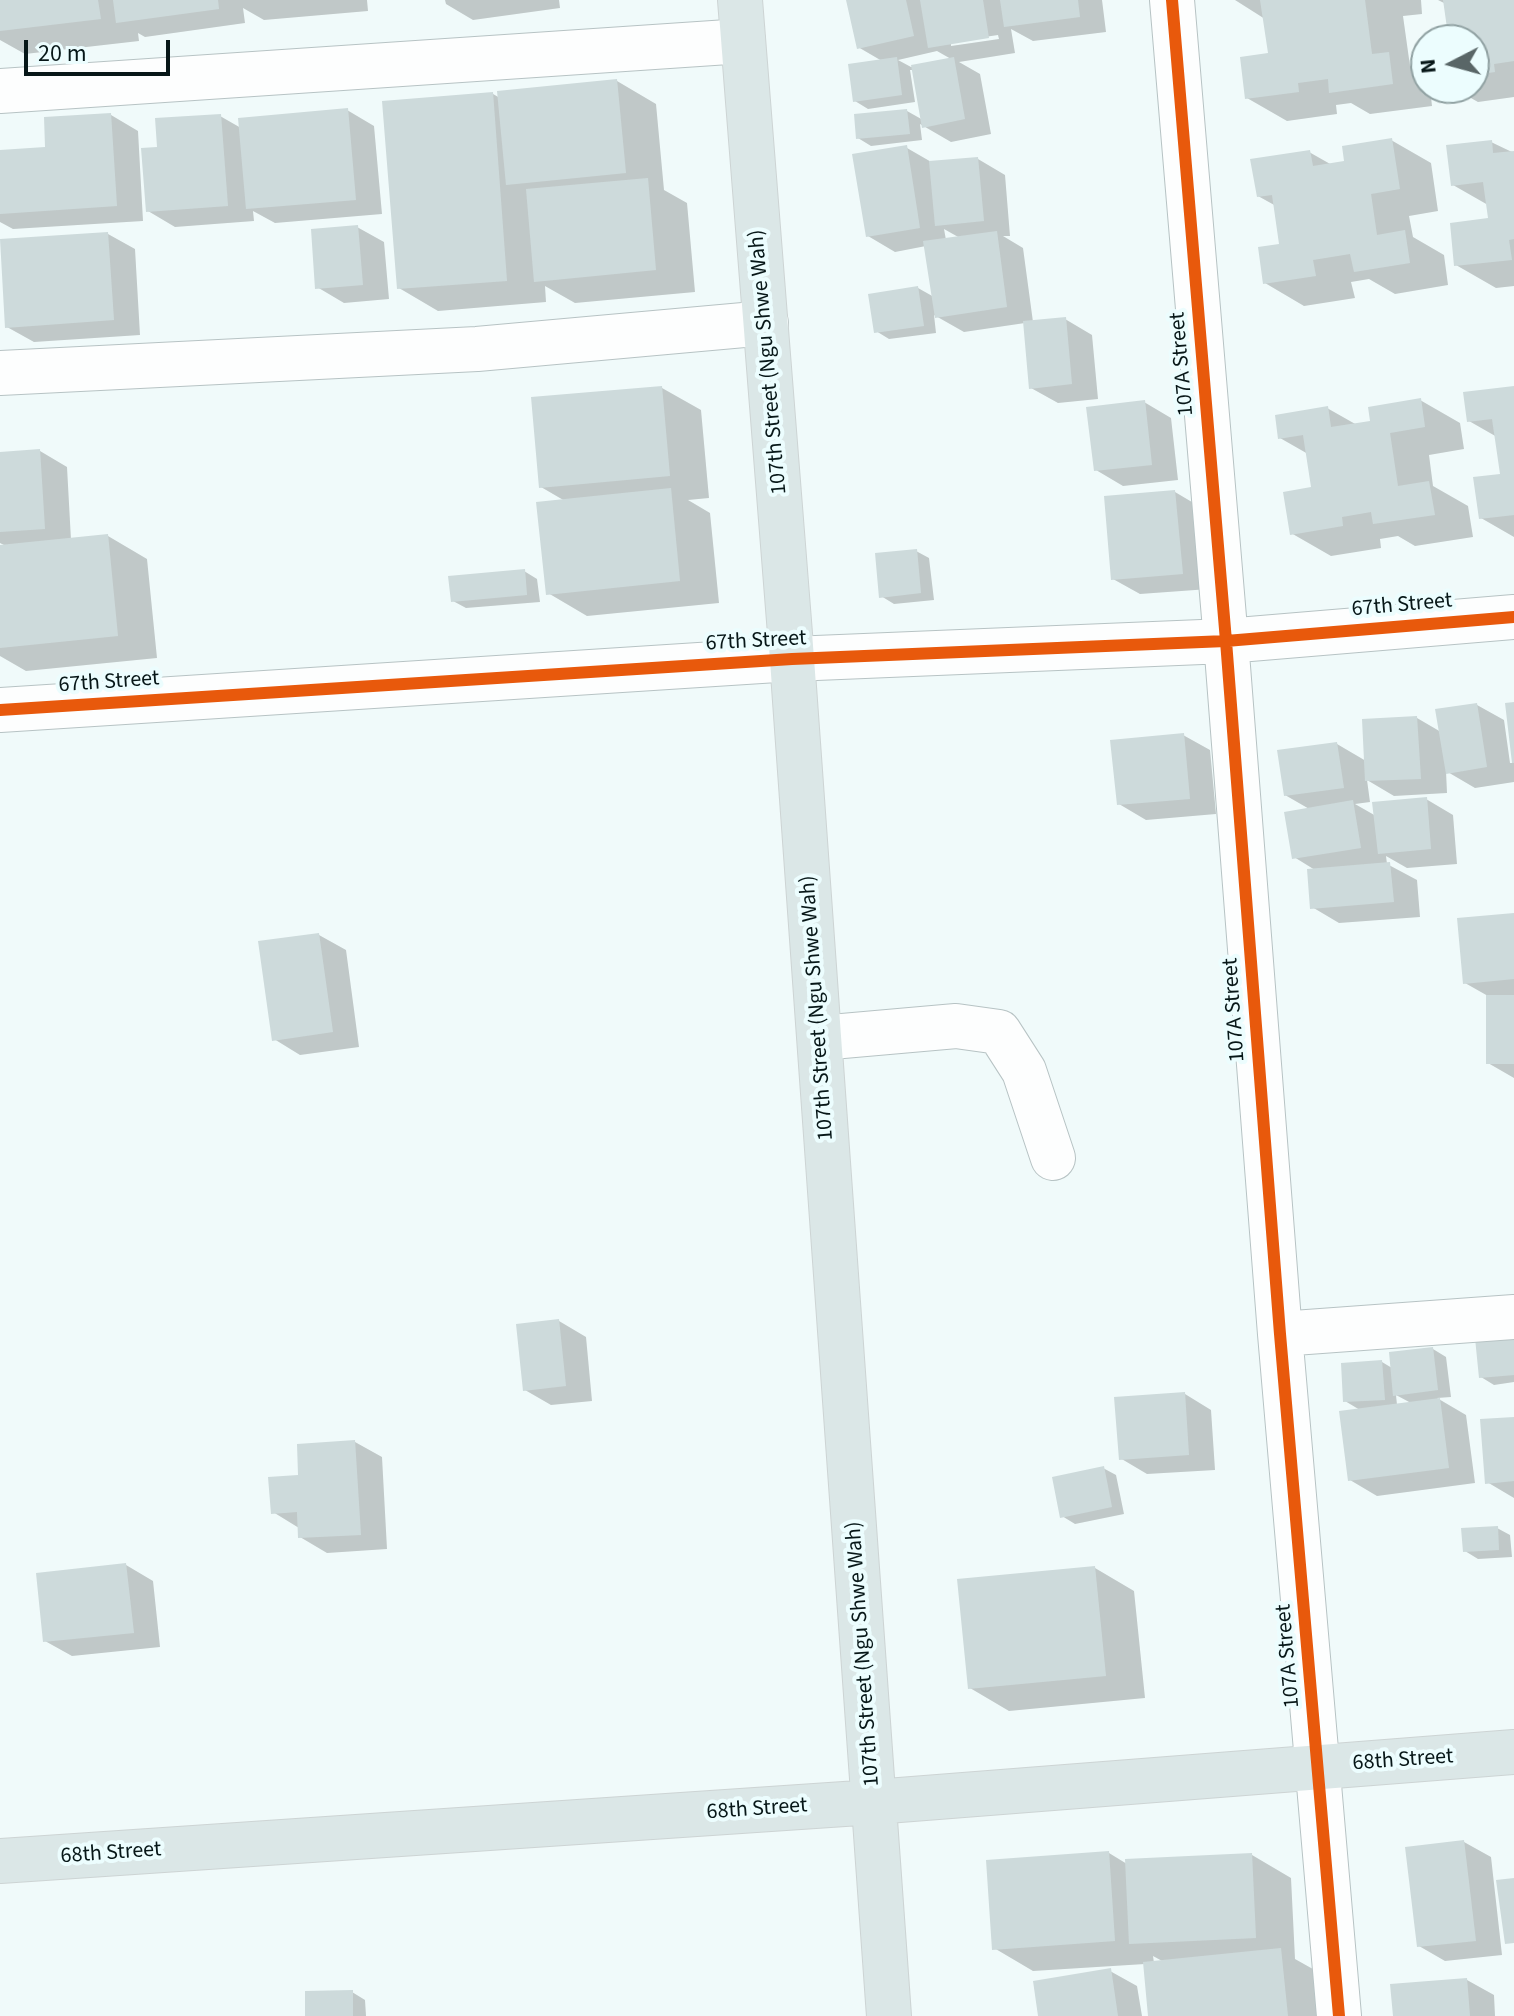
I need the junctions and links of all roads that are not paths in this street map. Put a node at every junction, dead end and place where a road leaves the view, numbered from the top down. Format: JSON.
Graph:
{"nodes":[{"id":1,"x":1172,"y":0,"type":"edge"},
{"id":2,"x":742,"y":20,"type":"edge"},
{"id":3,"x":0,"y":91,"type":"edge"},
{"id":4,"x":766,"y":323,"type":"junction"},
{"id":5,"x":0,"y":373,"type":"edge"},
{"id":6,"x":1514,"y":617,"type":"edge"},
{"id":7,"x":1226,"y":641,"type":"junction"},
{"id":8,"x":792,"y":659,"type":"junction"},
{"id":9,"x":0,"y":710,"type":"edge"},
{"id":10,"x":820,"y":1038,"type":"junction"},
{"id":11,"x":1053,"y":1158,"type":"dead end"},
{"id":12,"x":1514,"y":1317,"type":"edge"},
{"id":13,"x":1280,"y":1334,"type":"junction"},
{"id":14,"x":1514,"y":1752,"type":"edge"},
{"id":15,"x":1319,"y":1767,"type":"junction"},
{"id":16,"x":874,"y":1802,"type":"junction"},
{"id":17,"x":0,"y":1861,"type":"edge"},
{"id":18,"x":889,"y":2016,"type":"edge"},
{"id":19,"x":1339,"y":2016,"type":"edge"}],
"edges":[{"from":1,"to":7,"type":"street","name":"107A Street"},
{"from":2,"to":3,"type":"street"},
{"from":2,"to":4,"type":"main road","name":"107th Street (Ngu Shwe Wah)"},
{"from":4,"to":5,"type":"street"},
{"from":4,"to":8,"type":"main road","name":"107th Street (Ngu Shwe Wah)"},
{"from":6,"to":7,"type":"street","name":"67th Street"},
{"from":7,"to":8,"type":"street","name":"67th Street"},
{"from":7,"to":13,"type":"street","name":"107A Street"},
{"from":8,"to":9,"type":"street","name":"67th Street"},
{"from":8,"to":10,"type":"main road","name":"107th Street (Ngu Shwe Wah)"},
{"from":10,"to":11,"type":"street"},
{"from":10,"to":16,"type":"main road","name":"107th Street (Ngu Shwe Wah)"},
{"from":12,"to":13,"type":"street"},
{"from":13,"to":15,"type":"street","name":"107A Street"},
{"from":14,"to":15,"type":"main road","name":"68th Street"},
{"from":15,"to":16,"type":"main road","name":"68th Street"},
{"from":15,"to":19,"type":"street","name":"107A Street"},
{"from":16,"to":17,"type":"main road","name":"68th Street"},
{"from":16,"to":18,"type":"main road","name":"107th Street (Ngu Shwe Wah)"}]}
